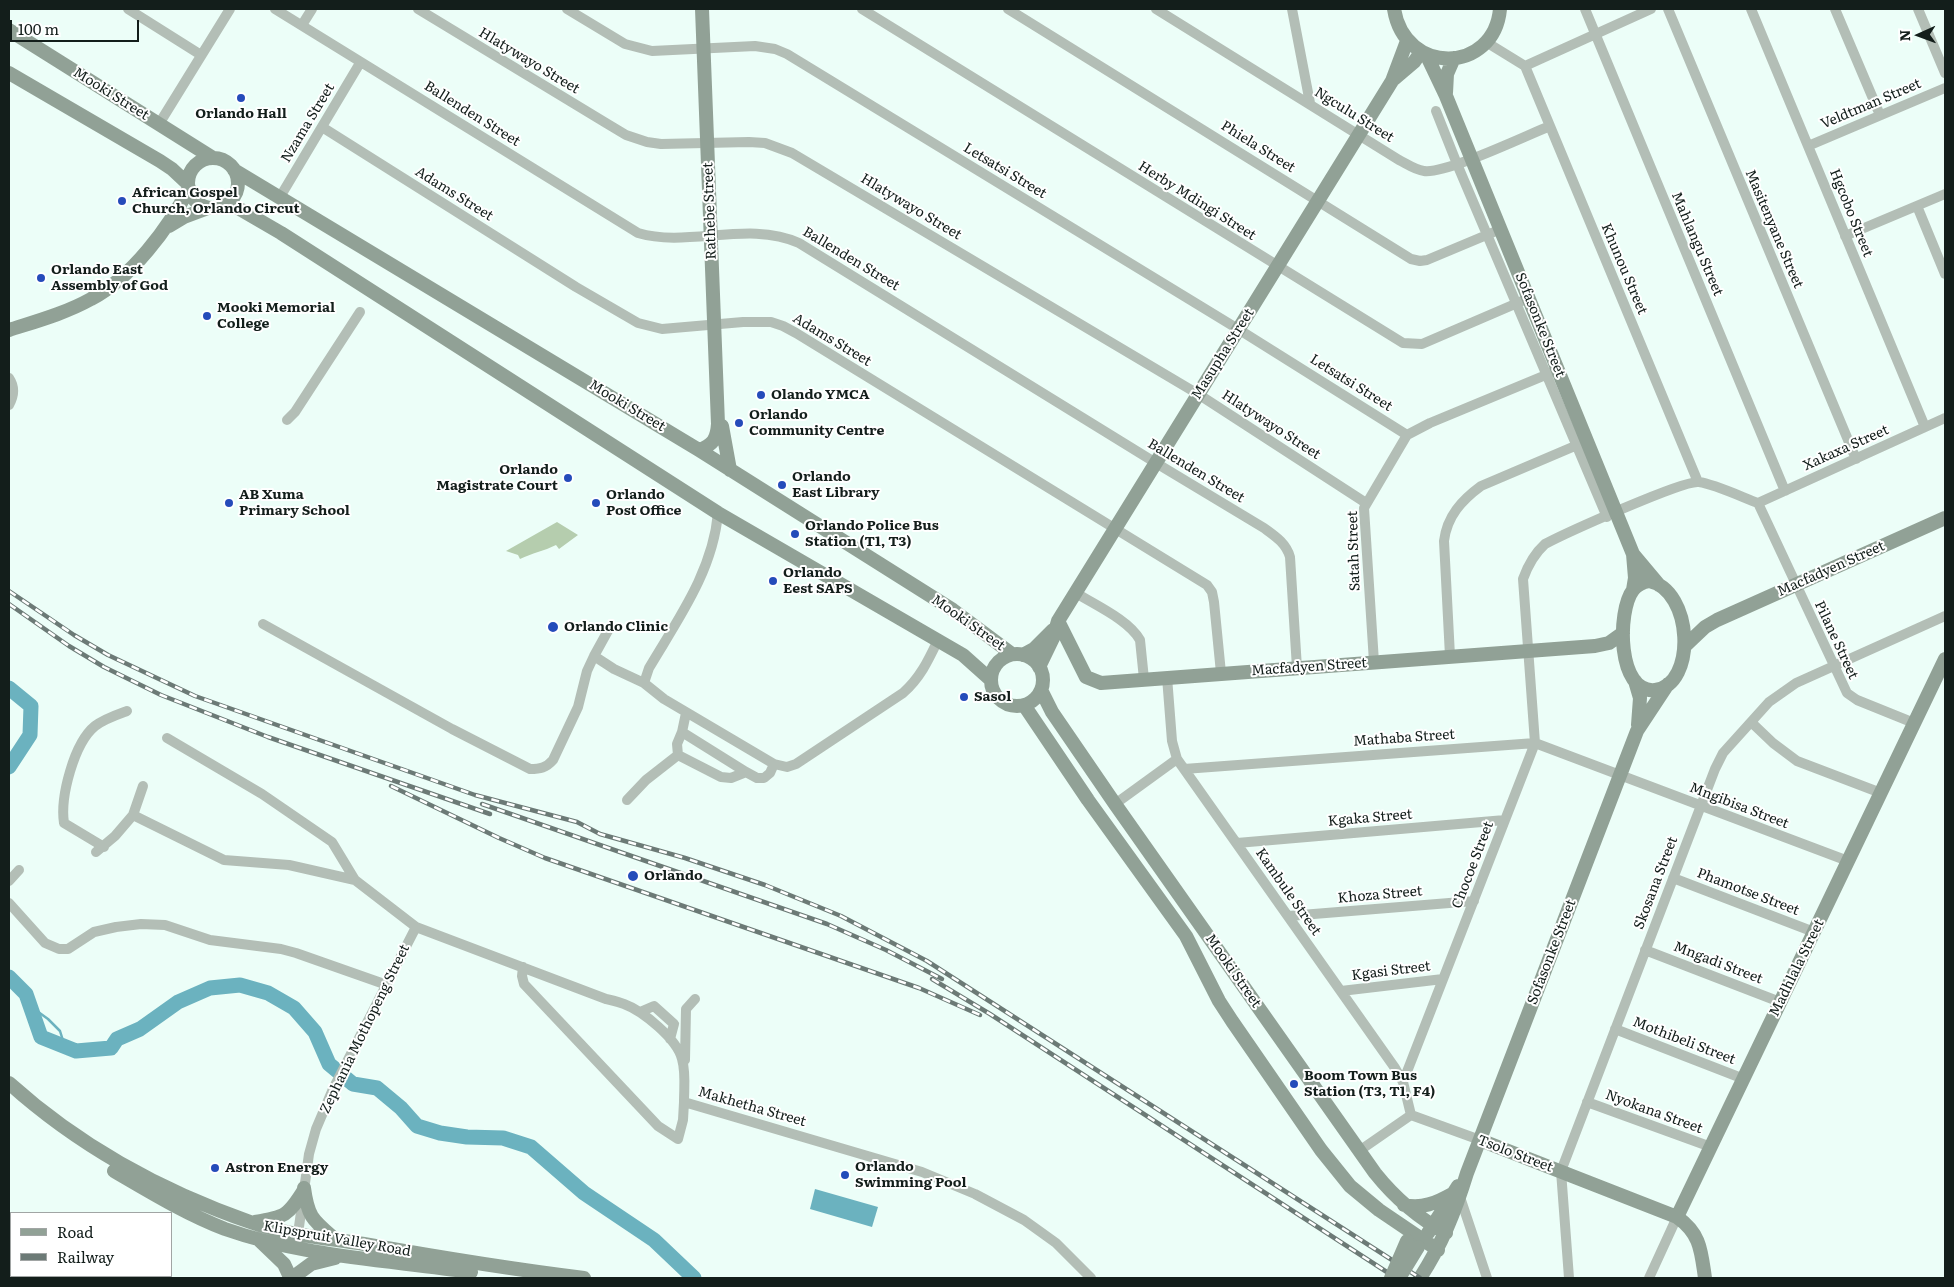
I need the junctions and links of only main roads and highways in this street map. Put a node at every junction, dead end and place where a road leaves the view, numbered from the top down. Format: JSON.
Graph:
{"nodes":[{"id":1,"x":702,"y":9,"type":"edge"},
{"id":2,"x":1394,"y":9,"type":"edge"},
{"id":3,"x":1500,"y":9,"type":"edge"},
{"id":4,"x":9,"y":30,"type":"edge"},
{"id":5,"x":1407,"y":41,"type":"junction"},
{"id":6,"x":1423,"y":53,"type":"junction"},
{"id":7,"x":1454,"y":58,"type":"junction"},
{"id":8,"x":9,"y":73,"type":"edge"},
{"id":9,"x":1392,"y":81,"type":"junction"},
{"id":10,"x":1446,"y":96,"type":"junction"},
{"id":11,"x":213,"y":158,"type":"junction"},
{"id":12,"x":234,"y":170,"type":"junction"},
{"id":13,"x":188,"y":186,"type":"junction"},
{"id":14,"x":224,"y":206,"type":"junction"},
{"id":15,"x":208,"y":208,"type":"junction"},
{"id":16,"x":166,"y":228,"type":"junction"},
{"id":17,"x":9,"y":330,"type":"edge"},
{"id":18,"x":718,"y":413,"type":"junction"},
{"id":19,"x":699,"y":450,"type":"junction"},
{"id":20,"x":730,"y":470,"type":"junction"},
{"id":21,"x":1945,"y":518,"type":"edge"},
{"id":22,"x":1633,"y":554,"type":"junction"},
{"id":23,"x":1659,"y":585,"type":"junction"},
{"id":24,"x":1633,"y":590,"type":"junction"},
{"id":25,"x":1682,"y":615,"type":"junction"},
{"id":26,"x":1717,"y":620,"type":"junction"},
{"id":27,"x":1056,"y":629,"type":"junction"},
{"id":28,"x":1623,"y":632,"type":"junction"},
{"id":29,"x":1595,"y":646,"type":"junction"},
{"id":30,"x":1685,"y":646,"type":"junction"},
{"id":31,"x":1018,"y":654,"type":"junction"},
{"id":32,"x":1945,"y":659,"type":"edge"},
{"id":33,"x":1627,"y":662,"type":"junction"},
{"id":34,"x":1039,"y":667,"type":"junction"},
{"id":35,"x":991,"y":680,"type":"junction"},
{"id":36,"x":1635,"y":681,"type":"junction"},
{"id":37,"x":1668,"y":684,"type":"junction"},
{"id":38,"x":1044,"y":695,"type":"junction"},
{"id":39,"x":1019,"y":705,"type":"junction"},
{"id":40,"x":1637,"y":731,"type":"junction"},
{"id":41,"x":9,"y":1083,"type":"edge"},
{"id":42,"x":9,"y":1094,"type":"edge"},
{"id":43,"x":1480,"y":1140,"type":"junction"},
{"id":44,"x":1457,"y":1195,"type":"junction"},
{"id":45,"x":1403,"y":1205,"type":"junction"},
{"id":46,"x":1677,"y":1217,"type":"junction"},
{"id":47,"x":252,"y":1223,"type":"junction"},
{"id":48,"x":1433,"y":1226,"type":"junction"},
{"id":49,"x":1446,"y":1233,"type":"junction"},
{"id":50,"x":258,"y":1238,"type":"junction"},
{"id":51,"x":336,"y":1240,"type":"junction"},
{"id":52,"x":1414,"y":1240,"type":"junction"},
{"id":53,"x":297,"y":1241,"type":"junction"},
{"id":54,"x":1436,"y":1254,"type":"junction"},
{"id":55,"x":346,"y":1256,"type":"junction"},
{"id":56,"x":291,"y":1278,"type":"edge"},
{"id":57,"x":516,"y":1278,"type":"edge"},
{"id":58,"x":584,"y":1278,"type":"edge"},
{"id":59,"x":1392,"y":1278,"type":"edge"},
{"id":60,"x":1399,"y":1278,"type":"edge"},
{"id":61,"x":1420,"y":1278,"type":"edge"},
{"id":62,"x":1705,"y":1278,"type":"edge"}],
"edges":[{"from":1,"to":18,"type":"main road","name":"Rathebe Street"},
{"from":2,"to":5,"type":"main road","name":"Sofasonke Street"},
{"from":3,"to":7,"type":"main road","name":"Sofasonke Street"},
{"from":4,"to":11,"type":"main road","name":"Mooki Street"},
{"from":5,"to":6,"type":"main road","name":"Sofasonke Street"},
{"from":5,"to":9,"type":"main road","name":"Masupha Street"},
{"from":6,"to":7,"type":"main road","name":"Sofasonke Street"},
{"from":6,"to":9,"type":"main road","name":"Masupha Street"},
{"from":6,"to":10,"type":"main road","name":"Sofasonke Street"},
{"from":7,"to":10,"type":"main road","name":"Sofasonke Street"},
{"from":8,"to":13,"type":"main road"},
{"from":9,"to":27,"type":"main road","name":"Masupha Street"},
{"from":10,"to":22,"type":"main road","name":"Sofasonke Street"},
{"from":11,"to":12,"type":"main road"},
{"from":11,"to":13,"type":"main road"},
{"from":12,"to":14,"type":"main road"},
{"from":12,"to":19,"type":"main road","name":"Mooki Street"},
{"from":13,"to":15,"type":"main road"},
{"from":13,"to":16,"type":"main road"},
{"from":14,"to":15,"type":"main road"},
{"from":14,"to":35,"type":"main road","name":"Mooki Street"},
{"from":15,"to":16,"type":"main road"},
{"from":16,"to":17,"type":"main road"},
{"from":18,"to":19,"type":"main road","name":"Rathebe Street"},
{"from":18,"to":20,"type":"main road","name":"Rathebe Street"},
{"from":19,"to":20,"type":"main road","name":"Mooki Street"},
{"from":20,"to":31,"type":"main road","name":"Mooki Street"},
{"from":21,"to":26,"type":"main road","name":"Macfadyen Street"},
{"from":22,"to":23,"type":"main road","name":"Sofasonke Street"},
{"from":22,"to":24,"type":"main road","name":"Sofasonke Street"},
{"from":23,"to":24,"type":"main road"},
{"from":23,"to":25,"type":"main road","name":"Sofasonke Street"},
{"from":24,"to":28,"type":"main road","name":"Sofasonke Street"},
{"from":25,"to":26,"type":"main road","name":"Macfadyen Street"},
{"from":25,"to":30,"type":"main road","name":"Sofasonke Street"},
{"from":26,"to":30,"type":"main road","name":"Macfadyen Street"},
{"from":27,"to":29,"type":"main road","name":"Macfadyen Street"},
{"from":27,"to":31,"type":"main road","name":"Masupha Street"},
{"from":27,"to":34,"type":"main road","name":"Masupha Street"},
{"from":27,"to":38,"type":"main road"},
{"from":28,"to":29,"type":"main road","name":"Macfadyen Street"},
{"from":28,"to":33,"type":"main road","name":"Sofasonke Street"},
{"from":29,"to":33,"type":"main road","name":"Macfadyen Street"},
{"from":30,"to":37,"type":"main road","name":"Sofasonke Street"},
{"from":31,"to":34,"type":"main road"},
{"from":31,"to":35,"type":"main road"},
{"from":32,"to":46,"type":"main road","name":"Madhlala Street"},
{"from":33,"to":36,"type":"main road","name":"Sofasonke Street"},
{"from":34,"to":38,"type":"main road"},
{"from":35,"to":39,"type":"main road"},
{"from":36,"to":37,"type":"main road"},
{"from":36,"to":40,"type":"main road","name":"Sofasonke Street"},
{"from":37,"to":40,"type":"main road","name":"Sofasonke Street"},
{"from":38,"to":39,"type":"main road"},
{"from":38,"to":45,"type":"main road","name":"Mooki Street"},
{"from":39,"to":52,"type":"main road","name":"Mooki Street"},
{"from":40,"to":43,"type":"main road","name":"Sofasonke Street"},
{"from":41,"to":47,"type":"main road","name":"Klipspruit Valley Road"},
{"from":42,"to":50,"type":"main road","name":"Klipspruit Valley Road"},
{"from":43,"to":44,"type":"main road","name":"Sofasonke Street"},
{"from":43,"to":46,"type":"main road","name":"Tsolo Street"},
{"from":44,"to":45,"type":"main road"},
{"from":44,"to":48,"type":"main road","name":"Sofasonke Street"},
{"from":44,"to":49,"type":"main road","name":"Sofasonke Street"},
{"from":45,"to":48,"type":"main road","name":"Mooki Street"},
{"from":46,"to":62,"type":"main road"},
{"from":47,"to":51,"type":"main road"},
{"from":47,"to":53,"type":"main road","name":"Klipspruit Valley Road"},
{"from":48,"to":49,"type":"main road","name":"Mooki Street"},
{"from":48,"to":52,"type":"main road","name":"Sofasonke Street"},
{"from":49,"to":54,"type":"main road","name":"Sofasonke Street"},
{"from":50,"to":53,"type":"main road","name":"Klipspruit Valley Road"},
{"from":50,"to":56,"type":"main road"},
{"from":51,"to":53,"type":"main road","name":"Klipspruit Valley Road"},
{"from":51,"to":58,"type":"main road","name":"Klipspruit Valley Road"},
{"from":52,"to":54,"type":"main road","name":"Mooki Street"},
{"from":52,"to":59,"type":"main road","bridge":true},
{"from":52,"to":60,"type":"main road","name":"Sofasonke Street","bridge":true},
{"from":53,"to":55,"type":"main road","name":"Klipspruit Valley Road"},
{"from":53,"to":56,"type":"main road","name":"Zephania Mothopeng Street"},
{"from":54,"to":61,"type":"main road","name":"Sofasonke Street"},
{"from":55,"to":56,"type":"main road"},
{"from":55,"to":57,"type":"main road","name":"Klipspruit Valley Road"}]}
